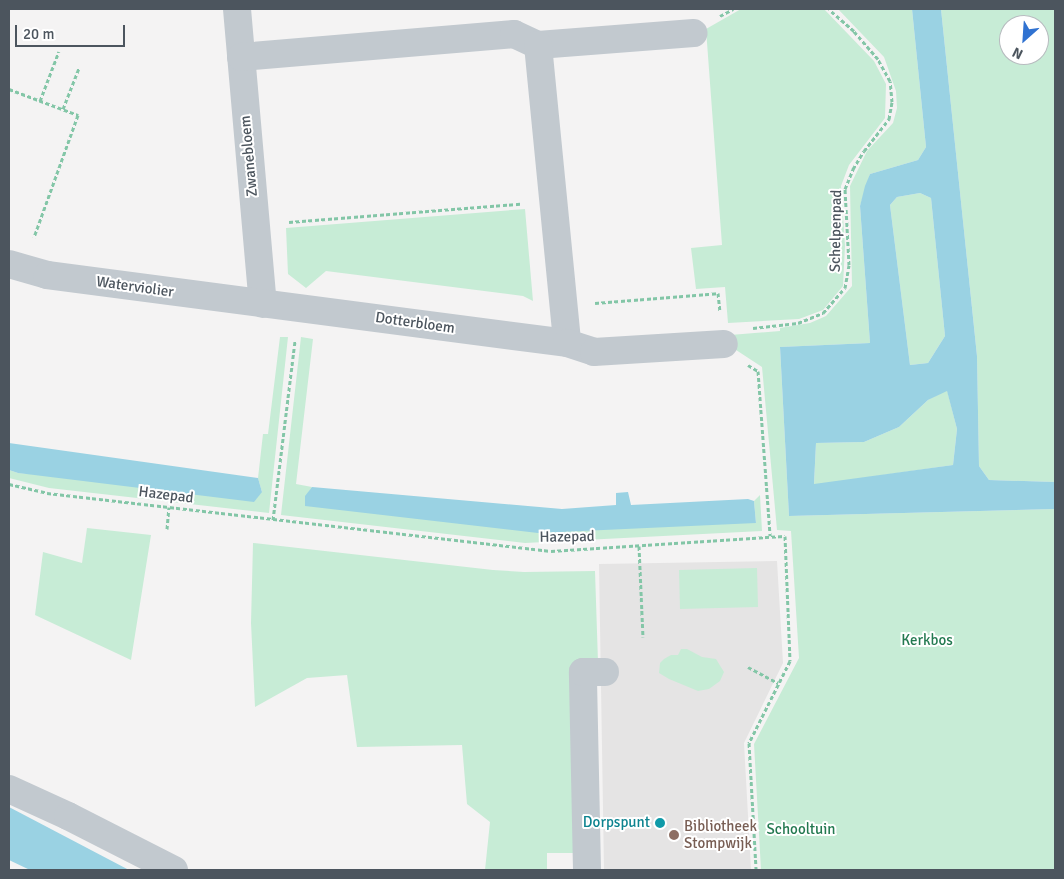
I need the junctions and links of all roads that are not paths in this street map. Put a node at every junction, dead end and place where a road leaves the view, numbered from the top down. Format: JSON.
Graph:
{"nodes":[{"id":1,"x":237,"y":9,"type":"edge"},
{"id":2,"x":694,"y":33,"type":"dead end"},
{"id":3,"x":538,"y":45,"type":"junction"},
{"id":4,"x":241,"y":58,"type":"junction"},
{"id":5,"x":16,"y":267,"type":"edge"},
{"id":6,"x":263,"y":304,"type":"junction"},
{"id":7,"x":567,"y":343,"type":"junction"},
{"id":8,"x":724,"y":344,"type":"road end"},
{"id":9,"x":605,"y":672,"type":"dead end"},
{"id":10,"x":9,"y":789,"type":"edge"},
{"id":11,"x":174,"y":870,"type":"edge"},
{"id":12,"x":587,"y":870,"type":"edge"}],
"edges":[{"from":1,"to":4,"type":"street","name":"Zwanebloem"},
{"from":2,"to":3,"type":"street"},
{"from":3,"to":4,"type":"street"},
{"from":3,"to":7,"type":"street"},
{"from":4,"to":6,"type":"street","name":"Zwanebloem"},
{"from":5,"to":6,"type":"street","name":"Waterviolier"},
{"from":6,"to":7,"type":"street","name":"Dotterbloem"},
{"from":7,"to":8,"type":"street","name":"Dotterbloem"},
{"from":9,"to":12,"type":"street"},
{"from":10,"to":11,"type":"street"}]}
